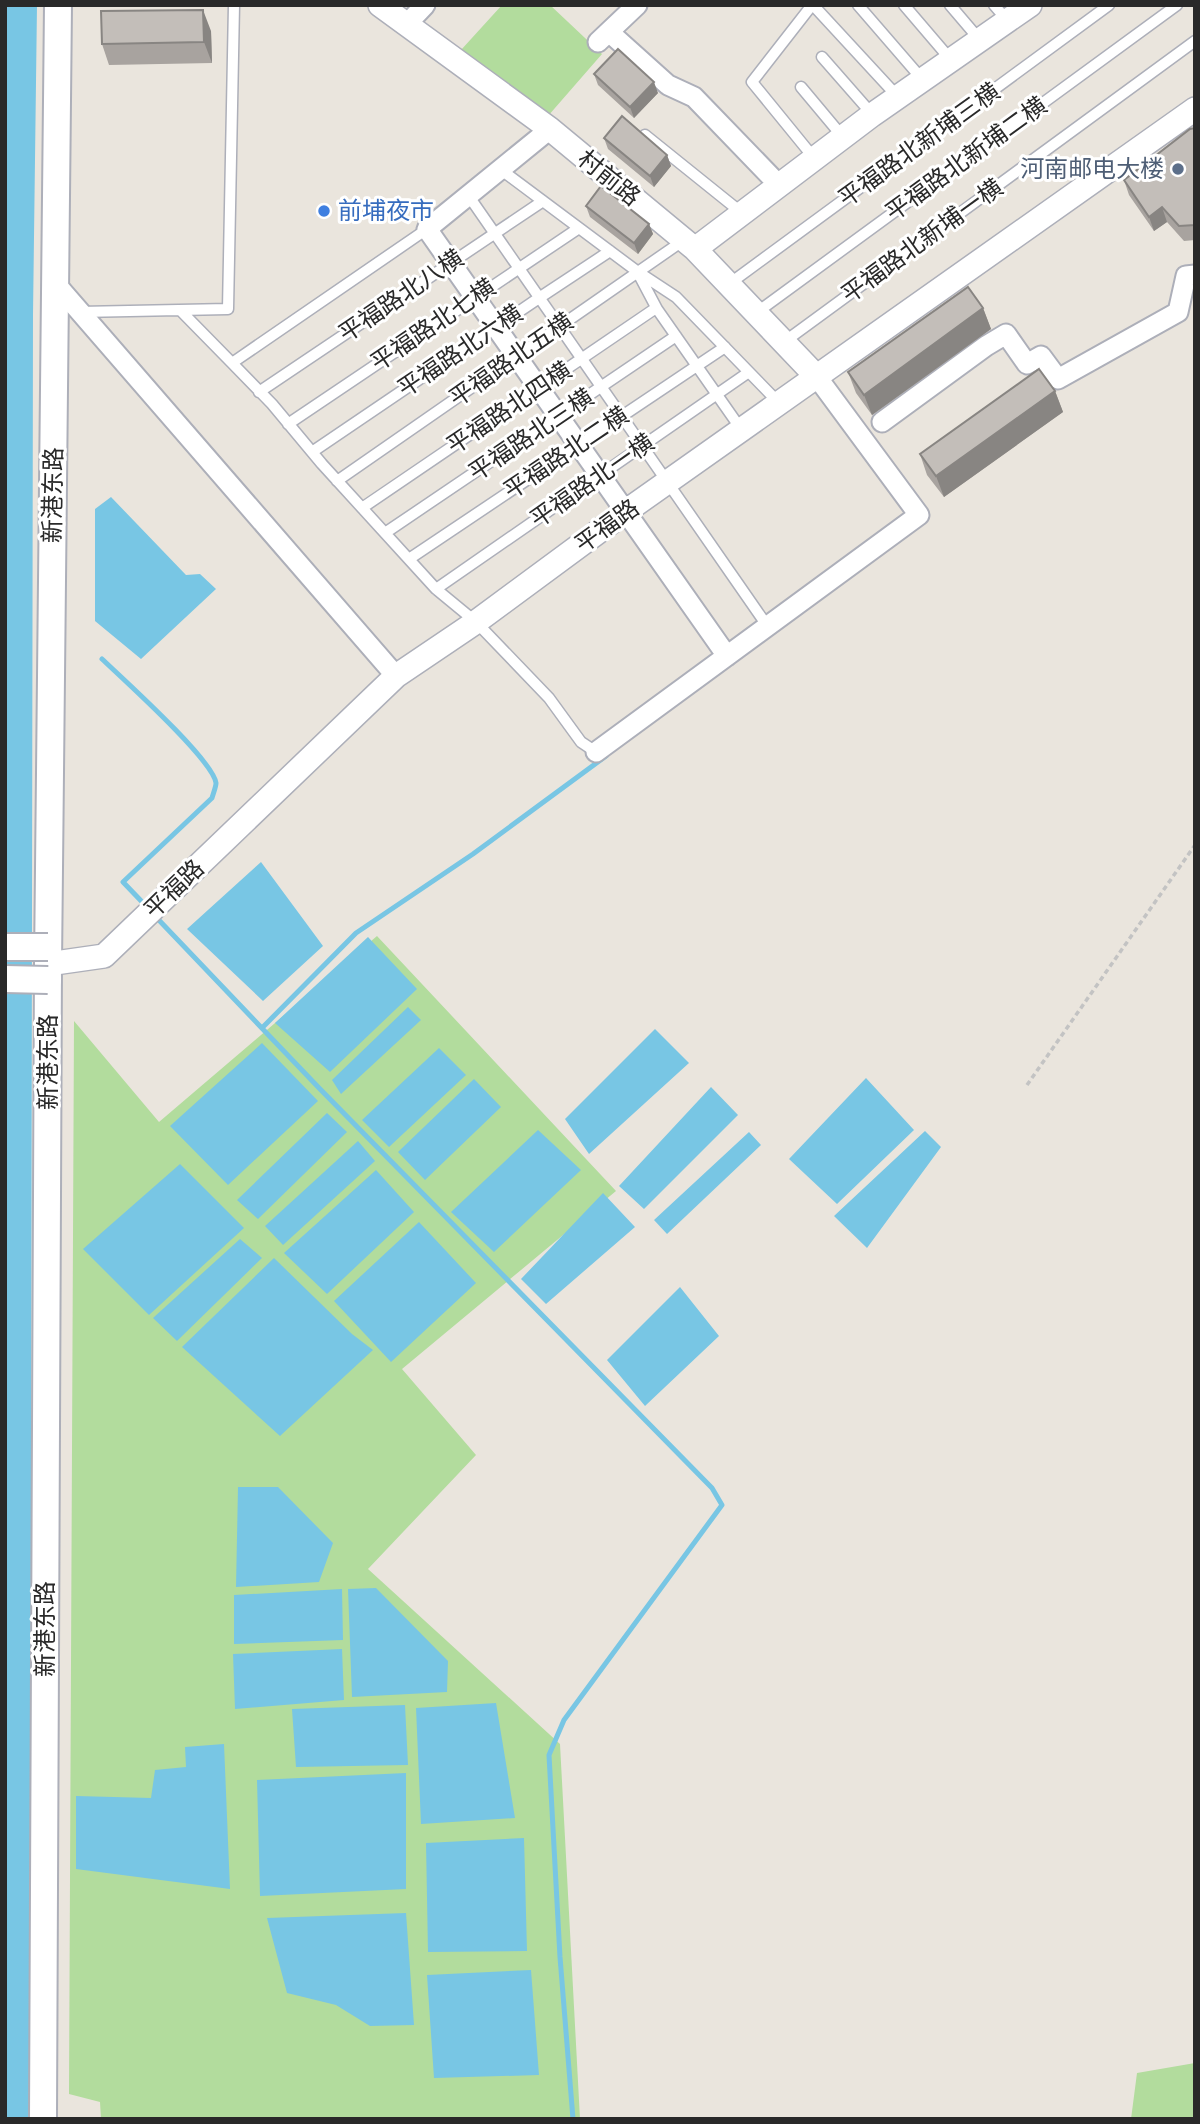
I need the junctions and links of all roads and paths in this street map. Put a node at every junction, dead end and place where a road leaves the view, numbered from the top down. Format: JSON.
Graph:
{"nodes":[{"id":1,"x":58,"y":5,"type":"edge"},
{"id":2,"x":234,"y":5,"type":"edge"},
{"id":3,"x":380,"y":5,"type":"edge"},
{"id":4,"x":425,"y":5,"type":"edge"},
{"id":5,"x":637,"y":5,"type":"edge"},
{"id":6,"x":812,"y":5,"type":"edge"},
{"id":7,"x":858,"y":5,"type":"edge"},
{"id":8,"x":904,"y":5,"type":"edge"},
{"id":9,"x":950,"y":5,"type":"edge"},
{"id":10,"x":1030,"y":5,"type":"edge"},
{"id":11,"x":1109,"y":5,"type":"edge"},
{"id":12,"x":1177,"y":5,"type":"edge"},
{"id":13,"x":1001,"y":13,"type":"edge"},
{"id":14,"x":407,"y":24,"type":"junction"},
{"id":15,"x":980,"y":40,"type":"junction"},
{"id":16,"x":1195,"y":40,"type":"edge"},
{"id":17,"x":822,"y":57,"type":"dead end"},
{"id":18,"x":951,"y":60,"type":"junction"},
{"id":19,"x":922,"y":80,"type":"junction"},
{"id":20,"x":801,"y":87,"type":"dead end"},
{"id":21,"x":898,"y":97,"type":"junction"},
{"id":22,"x":1195,"y":109,"type":"edge"},
{"id":23,"x":872,"y":115,"type":"junction"},
{"id":24,"x":550,"y":129,"type":"junction"},
{"id":25,"x":645,"y":135,"type":"edge"},
{"id":26,"x":843,"y":137,"type":"junction"},
{"id":27,"x":814,"y":158,"type":"junction"},
{"id":28,"x":500,"y":169,"type":"junction"},
{"id":29,"x":779,"y":184,"type":"junction"},
{"id":30,"x":468,"y":195,"type":"junction"},
{"id":31,"x":543,"y":201,"type":"junction"},
{"id":32,"x":742,"y":213,"type":"junction"},
{"id":33,"x":579,"y":228,"type":"junction"},
{"id":34,"x":427,"y":229,"type":"junction"},
{"id":35,"x":494,"y":233,"type":"junction"},
{"id":36,"x":690,"y":244,"type":"junction"},
{"id":37,"x":610,"y":251,"type":"junction"},
{"id":38,"x":451,"y":262,"type":"junction"},
{"id":39,"x":518,"y":268,"type":"junction"},
{"id":40,"x":638,"y":272,"type":"junction"},
{"id":41,"x":1195,"y":275,"type":"edge"},
{"id":42,"x":55,"y":283,"type":"junction"},
{"id":43,"x":729,"y":284,"type":"junction"},
{"id":44,"x":475,"y":297,"type":"junction"},
{"id":45,"x":539,"y":298,"type":"junction"},
{"id":46,"x":656,"y":308,"type":"junction"},
{"id":47,"x":180,"y":310,"type":"junction"},
{"id":48,"x":80,"y":312,"type":"junction"},
{"id":49,"x":756,"y":313,"type":"junction"},
{"id":50,"x":496,"y":326,"type":"junction"},
{"id":51,"x":559,"y":327,"type":"junction"},
{"id":52,"x":676,"y":336,"type":"junction"},
{"id":53,"x":784,"y":342,"type":"junction"},
{"id":54,"x":724,"y":347,"type":"junction"},
{"id":55,"x":517,"y":356,"type":"junction"},
{"id":56,"x":581,"y":358,"type":"junction"},
{"id":57,"x":232,"y":363,"type":"junction"},
{"id":58,"x":696,"y":365,"type":"junction"},
{"id":59,"x":749,"y":372,"type":"junction"},
{"id":60,"x":817,"y":377,"type":"junction"},
{"id":61,"x":539,"y":387,"type":"junction"},
{"id":62,"x":601,"y":387,"type":"junction"},
{"id":63,"x":259,"y":391,"type":"junction"},
{"id":64,"x":717,"y":395,"type":"junction"},
{"id":65,"x":780,"y":404,"type":"junction"},
{"id":66,"x":558,"y":416,"type":"junction"},
{"id":67,"x":621,"y":416,"type":"junction"},
{"id":68,"x":882,"y":422,"type":"dead end"},
{"id":69,"x":288,"y":424,"type":"junction"},
{"id":70,"x":743,"y":431,"type":"junction"},
{"id":71,"x":578,"y":445,"type":"junction"},
{"id":72,"x":643,"y":446,"type":"junction"},
{"id":73,"x":312,"y":452,"type":"junction"},
{"id":74,"x":600,"y":476,"type":"junction"},
{"id":75,"x":337,"y":481,"type":"junction"},
{"id":76,"x":669,"y":483,"type":"junction"},
{"id":77,"x":362,"y":508,"type":"junction"},
{"id":78,"x":625,"y":512,"type":"junction"},
{"id":79,"x":385,"y":533,"type":"junction"},
{"id":80,"x":409,"y":559,"type":"junction"},
{"id":81,"x":436,"y":589,"type":"junction"},
{"id":82,"x":476,"y":622,"type":"junction"},
{"id":83,"x":768,"y":627,"type":"junction"},
{"id":84,"x":727,"y":656,"type":"junction"},
{"id":85,"x":396,"y":676,"type":"junction"},
{"id":86,"x":596,"y":752,"type":"joint"},
{"id":87,"x":1195,"y":845,"type":"edge"},
{"id":88,"x":5,"y":947,"type":"edge"},
{"id":89,"x":48,"y":963,"type":"junction"},
{"id":90,"x":5,"y":979,"type":"edge"},
{"id":91,"x":1027,"y":1085,"type":"dead end"},
{"id":92,"x":43,"y":2119,"type":"edge"}],
"edges":[{"from":1,"to":42,"type":"main road","name":"新港东路"},
{"from":2,"to":47,"type":"lane"},
{"from":3,"to":14,"type":"street","name":"村前路"},
{"from":4,"to":14,"type":"street"},
{"from":5,"to":29,"type":"street"},
{"from":6,"to":21,"type":"lane"},
{"from":6,"to":27,"type":"lane"},
{"from":7,"to":19,"type":"lane"},
{"from":8,"to":18,"type":"lane"},
{"from":9,"to":15,"type":"lane"},
{"from":10,"to":13,"type":"street"},
{"from":11,"to":43,"type":"lane","name":"平福路北新埔三横"},
{"from":12,"to":49,"type":"lane","name":"平福路北新埔二横"},
{"from":13,"to":15,"type":"street"},
{"from":14,"to":24,"type":"street","name":"村前路"},
{"from":15,"to":18,"type":"street"},
{"from":16,"to":53,"type":"lane","name":"平福路北新埔一横"},
{"from":17,"to":23,"type":"lane"},
{"from":18,"to":19,"type":"street"},
{"from":19,"to":21,"type":"street"},
{"from":20,"to":26,"type":"lane"},
{"from":21,"to":23,"type":"street"},
{"from":22,"to":60,"type":"street","name":"平福路"},
{"from":23,"to":26,"type":"street"},
{"from":24,"to":28,"type":"street"},
{"from":24,"to":36,"type":"street","name":"村前路"},
{"from":25,"to":32,"type":"lane"},
{"from":26,"to":27,"type":"street"},
{"from":27,"to":29,"type":"street"},
{"from":28,"to":30,"type":"street"},
{"from":28,"to":31,"type":"lane"},
{"from":29,"to":32,"type":"street"},
{"from":30,"to":34,"type":"street"},
{"from":30,"to":35,"type":"lane"},
{"from":31,"to":33,"type":"lane"},
{"from":31,"to":35,"type":"lane","name":"平福路北八横"},
{"from":32,"to":36,"type":"street"},
{"from":33,"to":37,"type":"lane"},
{"from":33,"to":39,"type":"lane","name":"平福路北七横"},
{"from":34,"to":38,"type":"street"},
{"from":34,"to":57,"type":"lane"},
{"from":35,"to":38,"type":"lane","name":"平福路北八横"},
{"from":35,"to":39,"type":"lane"},
{"from":36,"to":40,"type":"lane","name":"平福路北五横"},
{"from":36,"to":43,"type":"street","name":"村前路"},
{"from":37,"to":40,"type":"lane"},
{"from":37,"to":45,"type":"lane","name":"平福路北六横"},
{"from":38,"to":44,"type":"street"},
{"from":38,"to":63,"type":"lane","name":"平福路北八横"},
{"from":39,"to":44,"type":"lane","name":"平福路北七横"},
{"from":39,"to":45,"type":"lane"},
{"from":40,"to":46,"type":"lane"},
{"from":40,"to":51,"type":"lane","name":"平福路北五横"},
{"from":40,"to":54,"type":"lane"},
{"from":41,"to":68,"type":"street"},
{"from":42,"to":48,"type":"street"},
{"from":42,"to":89,"type":"main road","name":"新港东路"},
{"from":43,"to":49,"type":"street","name":"村前路"},
{"from":44,"to":50,"type":"street"},
{"from":44,"to":69,"type":"lane","name":"平福路北七横"},
{"from":45,"to":50,"type":"lane","name":"平福路北六横"},
{"from":45,"to":51,"type":"lane"},
{"from":46,"to":52,"type":"lane"},
{"from":46,"to":56,"type":"lane","name":"平福路北四横"},
{"from":47,"to":48,"type":"lane"},
{"from":47,"to":57,"type":"lane"},
{"from":48,"to":85,"type":"street"},
{"from":49,"to":53,"type":"street","name":"村前路"},
{"from":50,"to":55,"type":"street"},
{"from":50,"to":73,"type":"lane","name":"平福路北六横"},
{"from":51,"to":55,"type":"lane","name":"平福路北五横"},
{"from":51,"to":56,"type":"lane"},
{"from":52,"to":58,"type":"lane"},
{"from":52,"to":62,"type":"lane","name":"平福路北三横"},
{"from":53,"to":60,"type":"street","name":"村前路"},
{"from":54,"to":58,"type":"lane","name":"平福路北二横"},
{"from":54,"to":59,"type":"lane"},
{"from":55,"to":61,"type":"street"},
{"from":55,"to":75,"type":"lane","name":"平福路北五横"},
{"from":56,"to":61,"type":"lane","name":"平福路北四横"},
{"from":56,"to":62,"type":"lane"},
{"from":57,"to":63,"type":"lane"},
{"from":58,"to":64,"type":"lane"},
{"from":58,"to":67,"type":"lane","name":"平福路北二横"},
{"from":59,"to":64,"type":"lane","name":"平福路北一横"},
{"from":59,"to":65,"type":"lane"},
{"from":60,"to":65,"type":"street","name":"平福路"},
{"from":60,"to":83,"type":"street"},
{"from":61,"to":66,"type":"street"},
{"from":61,"to":77,"type":"lane","name":"平福路北四横"},
{"from":62,"to":66,"type":"lane","name":"平福路北三横"},
{"from":62,"to":67,"type":"lane"},
{"from":63,"to":69,"type":"lane"},
{"from":64,"to":70,"type":"lane"},
{"from":64,"to":72,"type":"lane","name":"平福路北一横"},
{"from":65,"to":70,"type":"street","name":"平福路"},
{"from":66,"to":71,"type":"street"},
{"from":66,"to":79,"type":"lane","name":"平福路北三横"},
{"from":67,"to":71,"type":"lane","name":"平福路北二横"},
{"from":67,"to":72,"type":"lane"},
{"from":69,"to":73,"type":"lane"},
{"from":70,"to":76,"type":"street","name":"平福路"},
{"from":71,"to":74,"type":"street"},
{"from":71,"to":80,"type":"lane","name":"平福路北二横"},
{"from":72,"to":74,"type":"lane","name":"平福路北一横"},
{"from":72,"to":76,"type":"lane"},
{"from":73,"to":75,"type":"lane"},
{"from":74,"to":78,"type":"street"},
{"from":74,"to":81,"type":"lane","name":"平福路北一横"},
{"from":75,"to":77,"type":"lane"},
{"from":76,"to":78,"type":"street","name":"平福路"},
{"from":76,"to":83,"type":"lane"},
{"from":77,"to":79,"type":"lane"},
{"from":78,"to":82,"type":"street","name":"平福路"},
{"from":78,"to":84,"type":"street"},
{"from":79,"to":80,"type":"lane"},
{"from":80,"to":81,"type":"lane"},
{"from":81,"to":82,"type":"lane"},
{"from":82,"to":85,"type":"street","name":"平福路"},
{"from":82,"to":86,"type":"lane"},
{"from":83,"to":84,"type":"street"},
{"from":84,"to":86,"type":"street"},
{"from":85,"to":89,"type":"street","name":"平福路"},
{"from":87,"to":91,"type":"path"},
{"from":88,"to":89,"type":"main road","bridge":true},
{"from":89,"to":90,"type":"main road","bridge":true},
{"from":89,"to":92,"type":"main road","name":"新港东路"}]}
